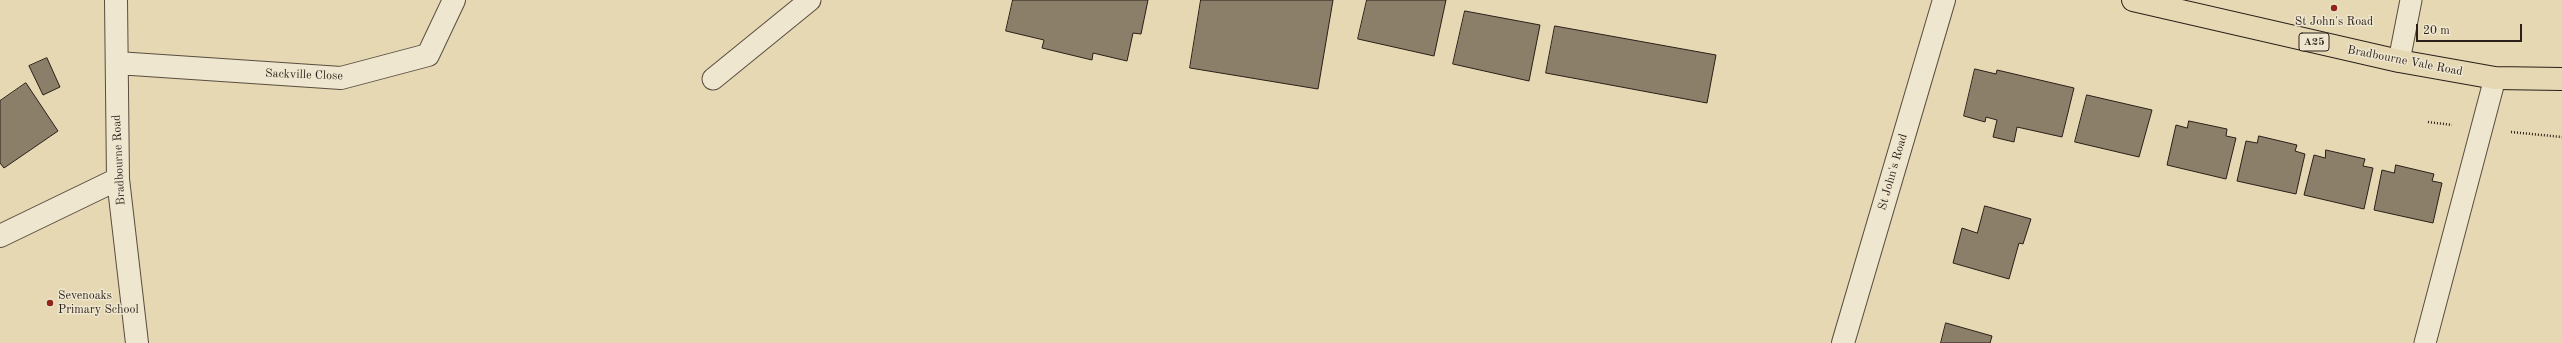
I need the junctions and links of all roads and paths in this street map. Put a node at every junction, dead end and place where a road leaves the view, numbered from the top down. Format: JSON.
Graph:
{"nodes":[{"id":1,"x":116,"y":0,"type":"edge"},
{"id":2,"x":454,"y":0,"type":"edge"},
{"id":3,"x":810,"y":0,"type":"edge"},
{"id":4,"x":1944,"y":0,"type":"edge"},
{"id":5,"x":2133,"y":0,"type":"edge"},
{"id":6,"x":2410,"y":0,"type":"edge"},
{"id":7,"x":2399,"y":61,"type":"junction"},
{"id":8,"x":117,"y":63,"type":"junction"},
{"id":9,"x":2495,"y":78,"type":"junction"},
{"id":10,"x":714,"y":79,"type":"dead end"},
{"id":11,"x":2562,"y":80,"type":"edge"},
{"id":12,"x":118,"y":179,"type":"junction"},
{"id":13,"x":0,"y":236,"type":"edge"},
{"id":14,"x":137,"y":343,"type":"edge"},
{"id":15,"x":1843,"y":343,"type":"edge"},
{"id":16,"x":2425,"y":343,"type":"edge"}],
"edges":[{"from":1,"to":8,"type":"street","name":"Bradbourne Road"},
{"from":2,"to":8,"type":"street","name":"Sackville Close"},
{"from":3,"to":10,"type":"lane"},
{"from":4,"to":15,"type":"street","name":"St John's Road"},
{"from":5,"to":7,"type":"highway","name":"Bradbourne Vale Road","number":"A25"},
{"from":6,"to":7,"type":"lane"},
{"from":7,"to":9,"type":"highway","name":"Bradbourne Vale Road","number":"A25"},
{"from":8,"to":12,"type":"street","name":"Bradbourne Road"},
{"from":9,"to":11,"type":"highway","name":"Bradbourne Vale Road","number":"A25"},
{"from":9,"to":16,"type":"lane"},
{"from":12,"to":13,"type":"street"},
{"from":12,"to":14,"type":"street","name":"Bradbourne Road"}]}
